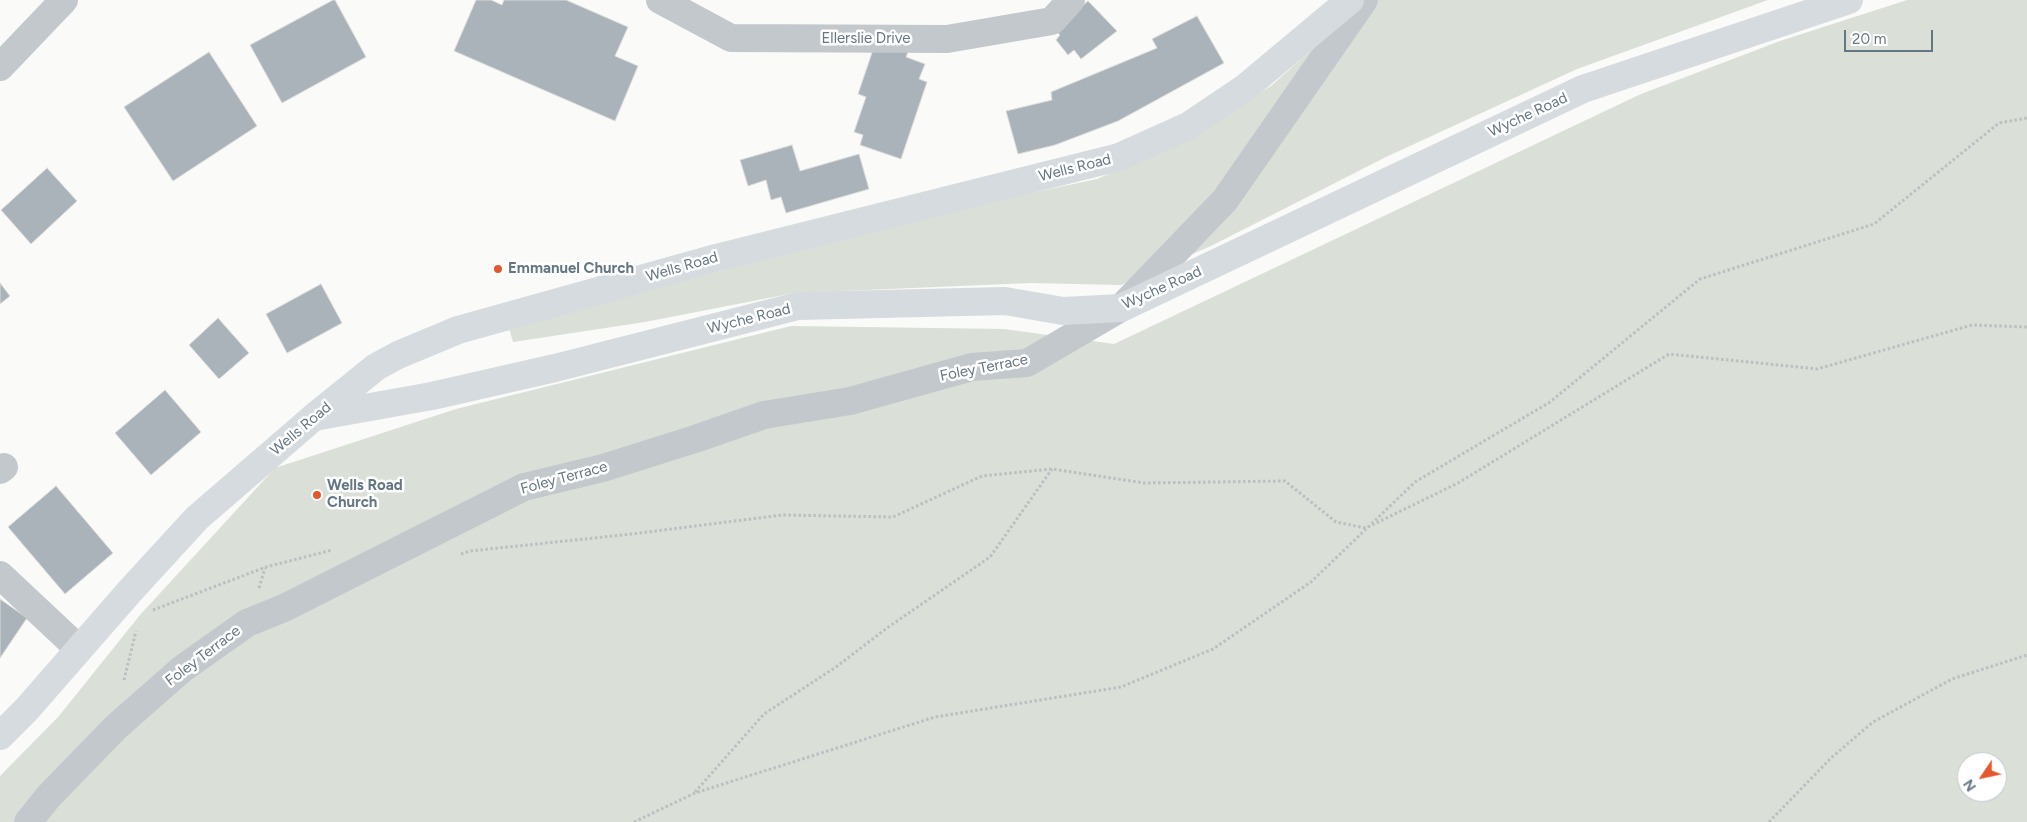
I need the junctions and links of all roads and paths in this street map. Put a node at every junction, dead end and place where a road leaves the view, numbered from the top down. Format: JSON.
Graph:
{"nodes":[{"id":1,"x":64,"y":0,"type":"edge"},
{"id":2,"x":660,"y":0,"type":"edge"},
{"id":3,"x":1071,"y":0,"type":"edge"},
{"id":4,"x":1350,"y":0,"type":"edge"},
{"id":5,"x":1364,"y":0,"type":"edge"},
{"id":6,"x":1849,"y":0,"type":"edge"},
{"id":7,"x":0,"y":67,"type":"edge"},
{"id":8,"x":2027,"y":118,"type":"edge"},
{"id":9,"x":1121,"y":308,"type":"junction"},
{"id":10,"x":2027,"y":327,"type":"edge"},
{"id":11,"x":314,"y":417,"type":"junction"},
{"id":12,"x":1052,"y":469,"type":"junction"},
{"id":13,"x":1366,"y":528,"type":"junction"},
{"id":14,"x":453,"y":556,"type":"dead end"},
{"id":15,"x":266,"y":567,"type":"dead end"},
{"id":16,"x":0,"y":575,"type":"edge"},
{"id":17,"x":149,"y":611,"type":"dead end"},
{"id":18,"x":138,"y":624,"type":"dead end"},
{"id":19,"x":79,"y":649,"type":"junction"},
{"id":20,"x":2027,"y":656,"type":"edge"},
{"id":21,"x":123,"y":684,"type":"dead end"},
{"id":22,"x":0,"y":736,"type":"edge"},
{"id":23,"x":694,"y":793,"type":"junction"},
{"id":24,"x":28,"y":822,"type":"edge"},
{"id":25,"x":634,"y":822,"type":"edge"},
{"id":26,"x":1769,"y":822,"type":"edge"}],
"edges":[{"from":1,"to":7,"type":"street"},
{"from":2,"to":3,"type":"street","name":"Ellerslie Drive"},
{"from":4,"to":11,"type":"main road","name":"Wells Road"},
{"from":5,"to":9,"type":"street","name":"Foley Terrace"},
{"from":6,"to":9,"type":"main road","name":"Wyche Road"},
{"from":8,"to":13,"type":"path"},
{"from":9,"to":11,"type":"main road","name":"Wyche Road"},
{"from":9,"to":24,"type":"street","name":"Foley Terrace"},
{"from":10,"to":13,"type":"path"},
{"from":11,"to":19,"type":"main road","name":"Wells Road"},
{"from":12,"to":13,"type":"path"},
{"from":12,"to":14,"type":"path"},
{"from":12,"to":23,"type":"path"},
{"from":13,"to":23,"type":"path"},
{"from":15,"to":17,"type":"path"},
{"from":16,"to":19,"type":"street"},
{"from":18,"to":21,"type":"path"},
{"from":19,"to":22,"type":"main road","name":"Wells Road"},
{"from":20,"to":26,"type":"path"},
{"from":23,"to":25,"type":"path"}]}
